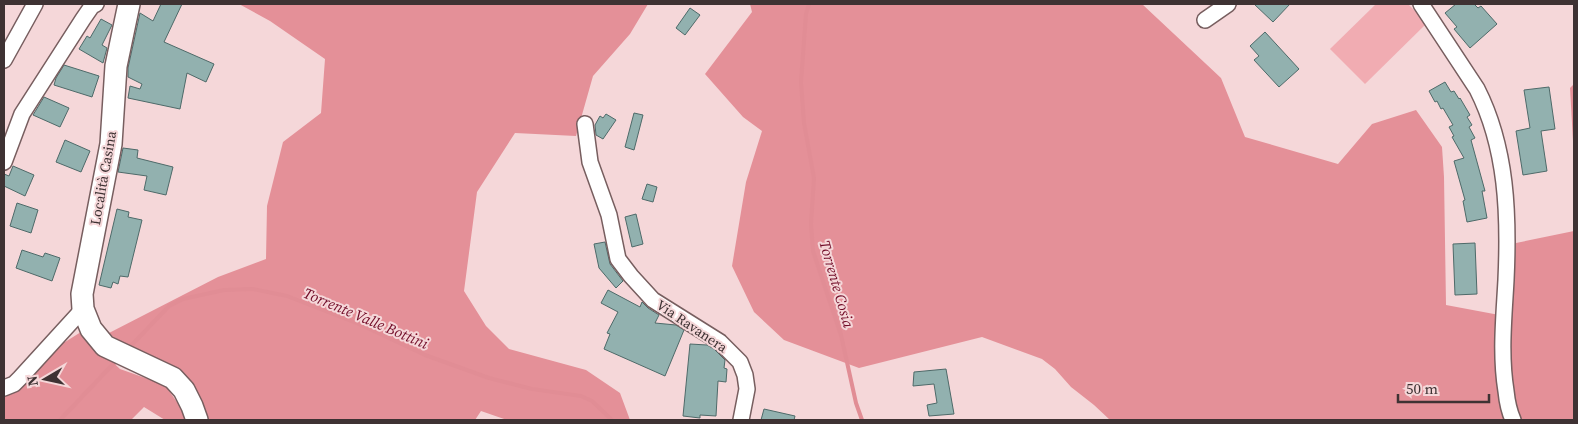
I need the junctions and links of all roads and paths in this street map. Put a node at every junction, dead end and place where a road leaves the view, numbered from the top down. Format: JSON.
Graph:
{"nodes":[{"id":1,"x":35,"y":4,"type":"edge"},
{"id":2,"x":96,"y":4,"type":"edge"},
{"id":3,"x":129,"y":4,"type":"edge"},
{"id":4,"x":1228,"y":4,"type":"edge"},
{"id":5,"x":1420,"y":4,"type":"edge"},
{"id":6,"x":1205,"y":20,"type":"dead end"},
{"id":7,"x":4,"y":60,"type":"edge"},
{"id":8,"x":586,"y":124,"type":"dead end"},
{"id":9,"x":4,"y":162,"type":"edge"},
{"id":10,"x":83,"y":309,"type":"junction"},
{"id":11,"x":4,"y":388,"type":"edge"},
{"id":12,"x":197,"y":420,"type":"edge"},
{"id":13,"x":741,"y":420,"type":"edge"},
{"id":14,"x":1513,"y":420,"type":"edge"}],
"edges":[{"from":1,"to":7,"type":"street"},
{"from":2,"to":9,"type":"street"},
{"from":3,"to":10,"type":"street","name":"Località Casina"},
{"from":4,"to":6,"type":"street"},
{"from":5,"to":14,"type":"street"},
{"from":8,"to":13,"type":"street","name":"Via Ravanera"},
{"from":10,"to":11,"type":"street"},
{"from":10,"to":12,"type":"street","name":"Località Casina"}]}
